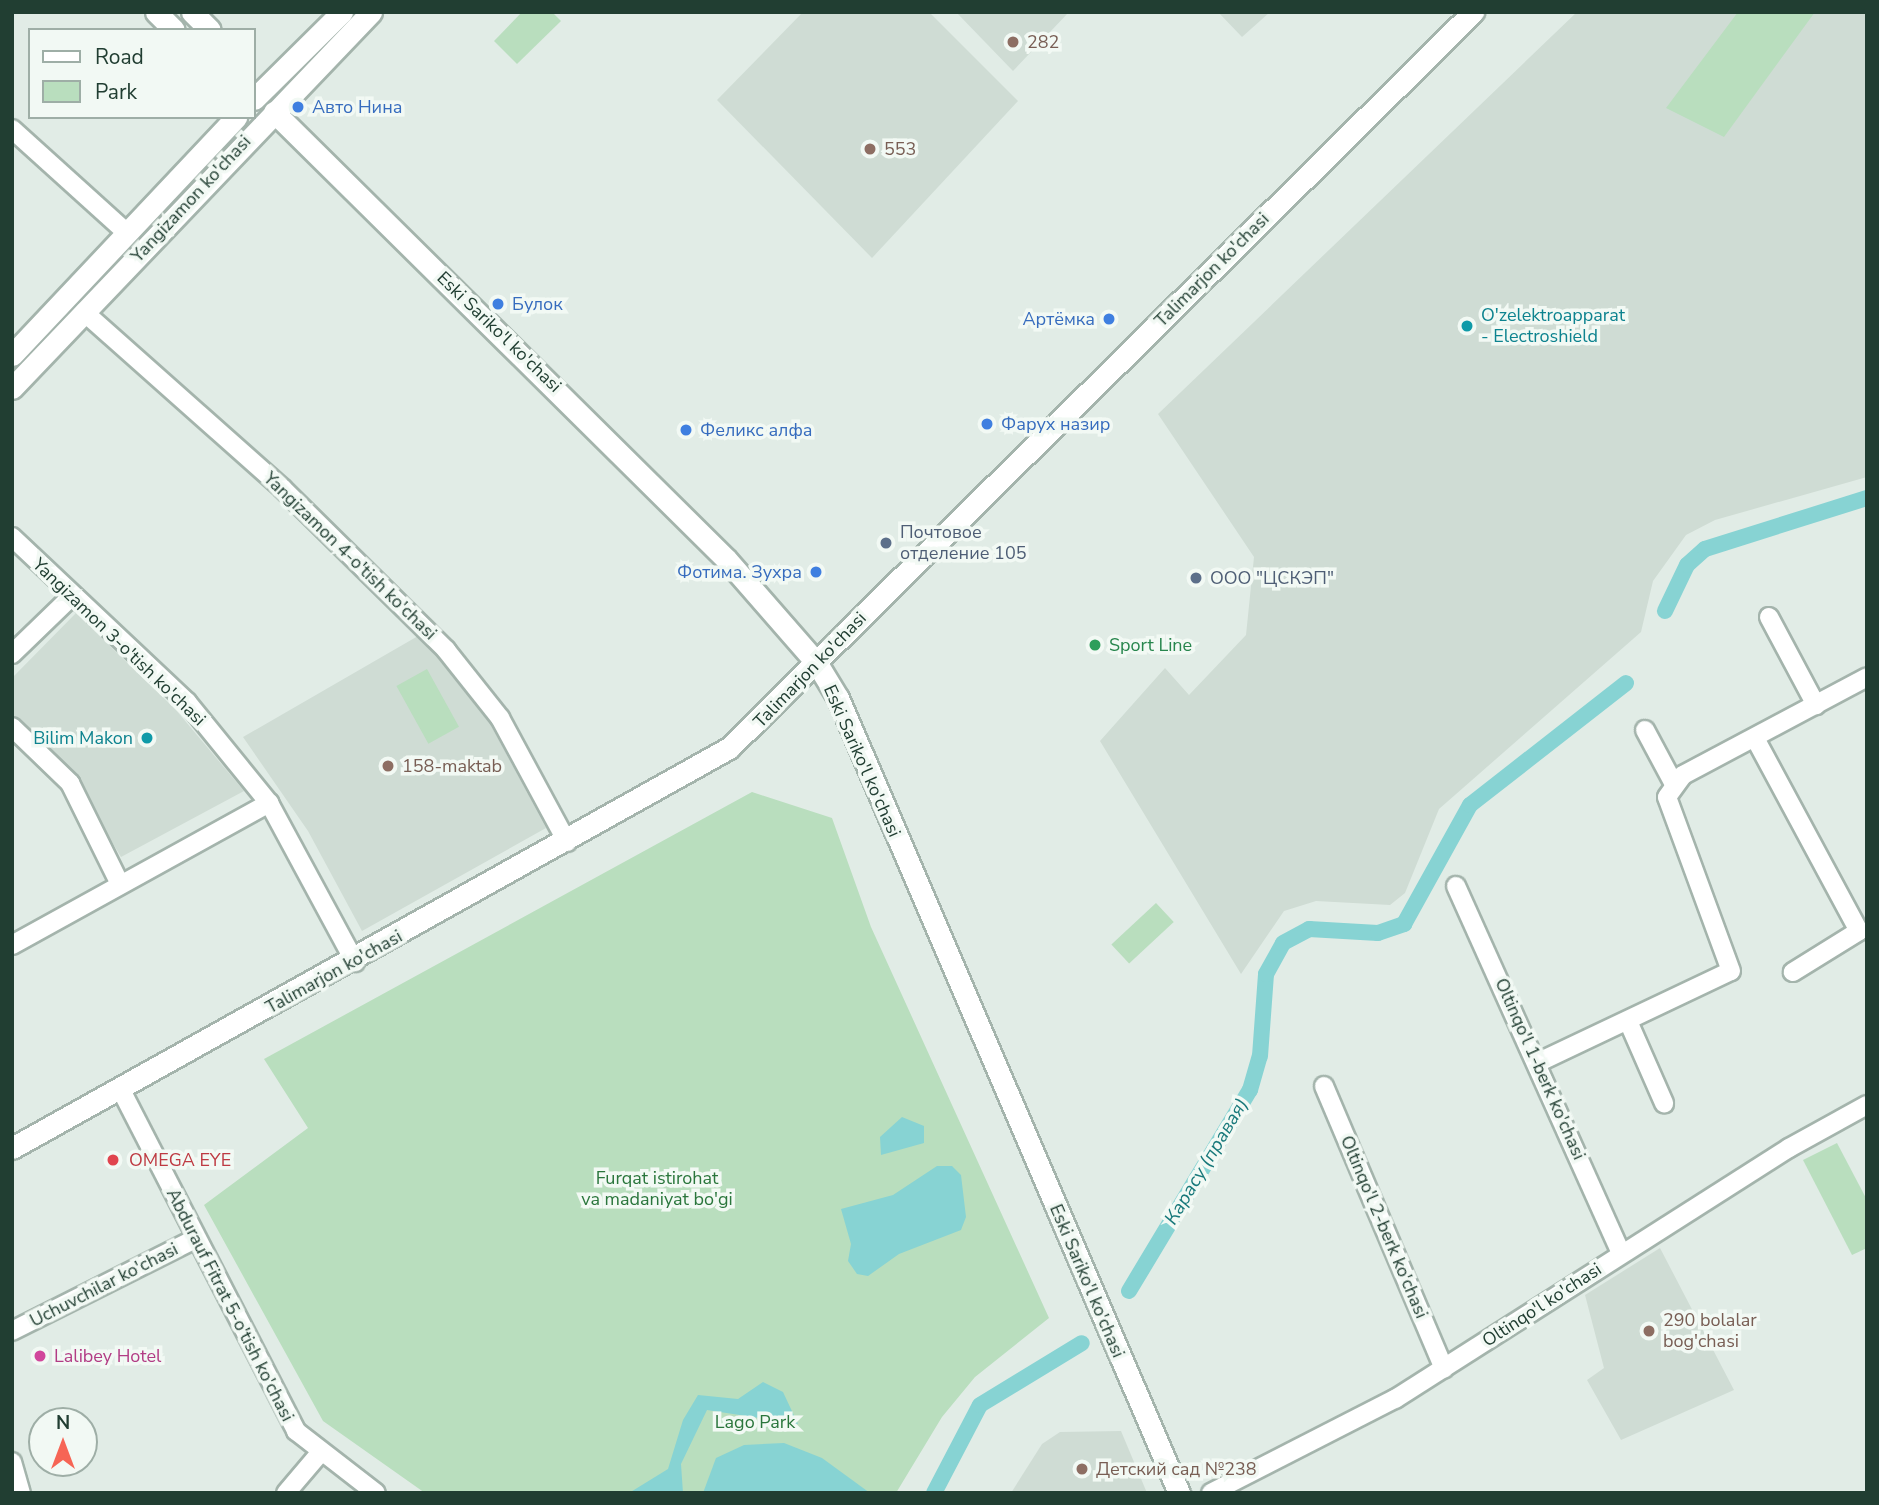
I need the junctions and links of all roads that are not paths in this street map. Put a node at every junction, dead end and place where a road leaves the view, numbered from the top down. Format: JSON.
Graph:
{"nodes":[{"id":1,"x":156,"y":12,"type":"edge"},
{"id":2,"x":192,"y":12,"type":"edge"},
{"id":3,"x":342,"y":12,"type":"edge"},
{"id":4,"x":371,"y":12,"type":"edge"},
{"id":5,"x":1473,"y":12,"type":"edge"},
{"id":6,"x":171,"y":28,"type":"edge"},
{"id":7,"x":207,"y":28,"type":"edge"},
{"id":8,"x":258,"y":87,"type":"edge"},
{"id":9,"x":264,"y":110,"type":"edge"},
{"id":10,"x":234,"y":119,"type":"edge"},
{"id":11,"x":256,"y":119,"type":"edge"},
{"id":12,"x":12,"y":129,"type":"edge"},
{"id":13,"x":127,"y":233,"type":"junction"},
{"id":14,"x":84,"y":312,"type":"junction"},
{"id":15,"x":15,"y":347,"type":"edge"},
{"id":16,"x":12,"y":388,"type":"edge"},
{"id":17,"x":12,"y":537,"type":"edge"},
{"id":18,"x":72,"y":596,"type":"junction"},
{"id":19,"x":1769,"y":617,"type":"dead end"},
{"id":20,"x":12,"y":654,"type":"edge"},
{"id":21,"x":816,"y":662,"type":"junction"},
{"id":22,"x":1867,"y":677,"type":"edge"},
{"id":23,"x":1816,"y":705,"type":"junction"},
{"id":24,"x":12,"y":727,"type":"edge"},
{"id":25,"x":1646,"y":730,"type":"dead end"},
{"id":26,"x":1756,"y":740,"type":"junction"},
{"id":27,"x":1674,"y":784,"type":"junction"},
{"id":28,"x":269,"y":803,"type":"junction"},
{"id":29,"x":567,"y":842,"type":"junction"},
{"id":30,"x":120,"y":884,"type":"junction"},
{"id":31,"x":1456,"y":886,"type":"dead end"},
{"id":32,"x":12,"y":944,"type":"edge"},
{"id":33,"x":355,"y":962,"type":"junction"},
{"id":34,"x":1793,"y":972,"type":"dead end"},
{"id":35,"x":1628,"y":1021,"type":"junction"},
{"id":36,"x":1539,"y":1062,"type":"junction"},
{"id":37,"x":1324,"y":1086,"type":"dead end"},
{"id":38,"x":120,"y":1088,"type":"junction"},
{"id":39,"x":1664,"y":1103,"type":"dead end"},
{"id":40,"x":1867,"y":1105,"type":"edge"},
{"id":41,"x":12,"y":1148,"type":"edge"},
{"id":42,"x":195,"y":1239,"type":"junction"},
{"id":43,"x":1621,"y":1254,"type":"junction"},
{"id":44,"x":12,"y":1331,"type":"edge"},
{"id":45,"x":1444,"y":1369,"type":"junction"},
{"id":46,"x":320,"y":1453,"type":"junction"},
{"id":47,"x":12,"y":1462,"type":"edge"},
{"id":48,"x":22,"y":1493,"type":"edge"},
{"id":49,"x":286,"y":1493,"type":"edge"},
{"id":50,"x":376,"y":1493,"type":"edge"},
{"id":51,"x":1179,"y":1493,"type":"edge"},
{"id":52,"x":1211,"y":1493,"type":"edge"}],
"edges":[{"from":1,"to":6,"type":"street"},
{"from":2,"to":7,"type":"street"},
{"from":3,"to":8,"type":"street"},
{"from":4,"to":9,"type":"street","name":"Yangizamon ko'chasi"},
{"from":5,"to":21,"type":"street","name":"Talimarjon ko'chasi"},
{"from":8,"to":9,"type":"street","name":"Eski Sariko'l ko'chasi"},
{"from":9,"to":21,"type":"street","name":"Eski Sariko'l ko'chasi"},
{"from":10,"to":13,"type":"street","name":"Yangizamon ko'chasi"},
{"from":11,"to":14,"type":"street","name":"Yangizamon ko'chasi"},
{"from":12,"to":13,"type":"street"},
{"from":13,"to":15,"type":"street","name":"Yangizamon ko'chasi"},
{"from":14,"to":16,"type":"street","name":"Yangizamon ko'chasi"},
{"from":14,"to":29,"type":"street","name":"Yangizamon 4-o'tish ko'chasi"},
{"from":17,"to":18,"type":"street","name":"Yangizamon 3-o'tish ko'chasi"},
{"from":18,"to":20,"type":"street"},
{"from":18,"to":28,"type":"street","name":"Yangizamon 3-o'tish ko'chasi"},
{"from":19,"to":23,"type":"street"},
{"from":21,"to":29,"type":"street","name":"Talimarjon ko'chasi"},
{"from":21,"to":51,"type":"street","name":"Eski Sariko'l ko'chasi"},
{"from":22,"to":23,"type":"street"},
{"from":23,"to":26,"type":"street"},
{"from":24,"to":30,"type":"street"},
{"from":25,"to":27,"type":"street"},
{"from":26,"to":27,"type":"street"},
{"from":26,"to":34,"type":"street"},
{"from":27,"to":35,"type":"street"},
{"from":28,"to":30,"type":"street"},
{"from":28,"to":33,"type":"street","name":"Yangizamon 3-o'tish ko'chasi"},
{"from":29,"to":33,"type":"street","name":"Talimarjon ko'chasi"},
{"from":30,"to":32,"type":"street"},
{"from":31,"to":36,"type":"street","name":"Oltinqo'l 1-berk ko'chasi"},
{"from":33,"to":38,"type":"street","name":"Talimarjon ko'chasi"},
{"from":35,"to":36,"type":"street"},
{"from":35,"to":39,"type":"street"},
{"from":36,"to":43,"type":"street","name":"Oltinqo'l 1-berk ko'chasi"},
{"from":37,"to":45,"type":"street","name":"Oltinqo'l 2-berk ko'chasi"},
{"from":38,"to":41,"type":"street","name":"Talimarjon ko'chasi"},
{"from":38,"to":42,"type":"street","name":"Abdurauf Fitrat 5-o'tish ko'chasi"},
{"from":40,"to":43,"type":"street","name":"Oltinqo'l ko'chasi"},
{"from":42,"to":44,"type":"street","name":"Uchuvchilar ko'chasi"},
{"from":42,"to":46,"type":"street","name":"Abdurauf Fitrat 5-o'tish ko'chasi"},
{"from":43,"to":45,"type":"street","name":"Oltinqo'l ko'chasi"},
{"from":45,"to":52,"type":"street","name":"Oltinqo'l ko'chasi"},
{"from":46,"to":49,"type":"street"},
{"from":46,"to":50,"type":"street","name":"Abdurauf Fitrat 5-o'tish ko'chasi"},
{"from":47,"to":48,"type":"street"}]}
